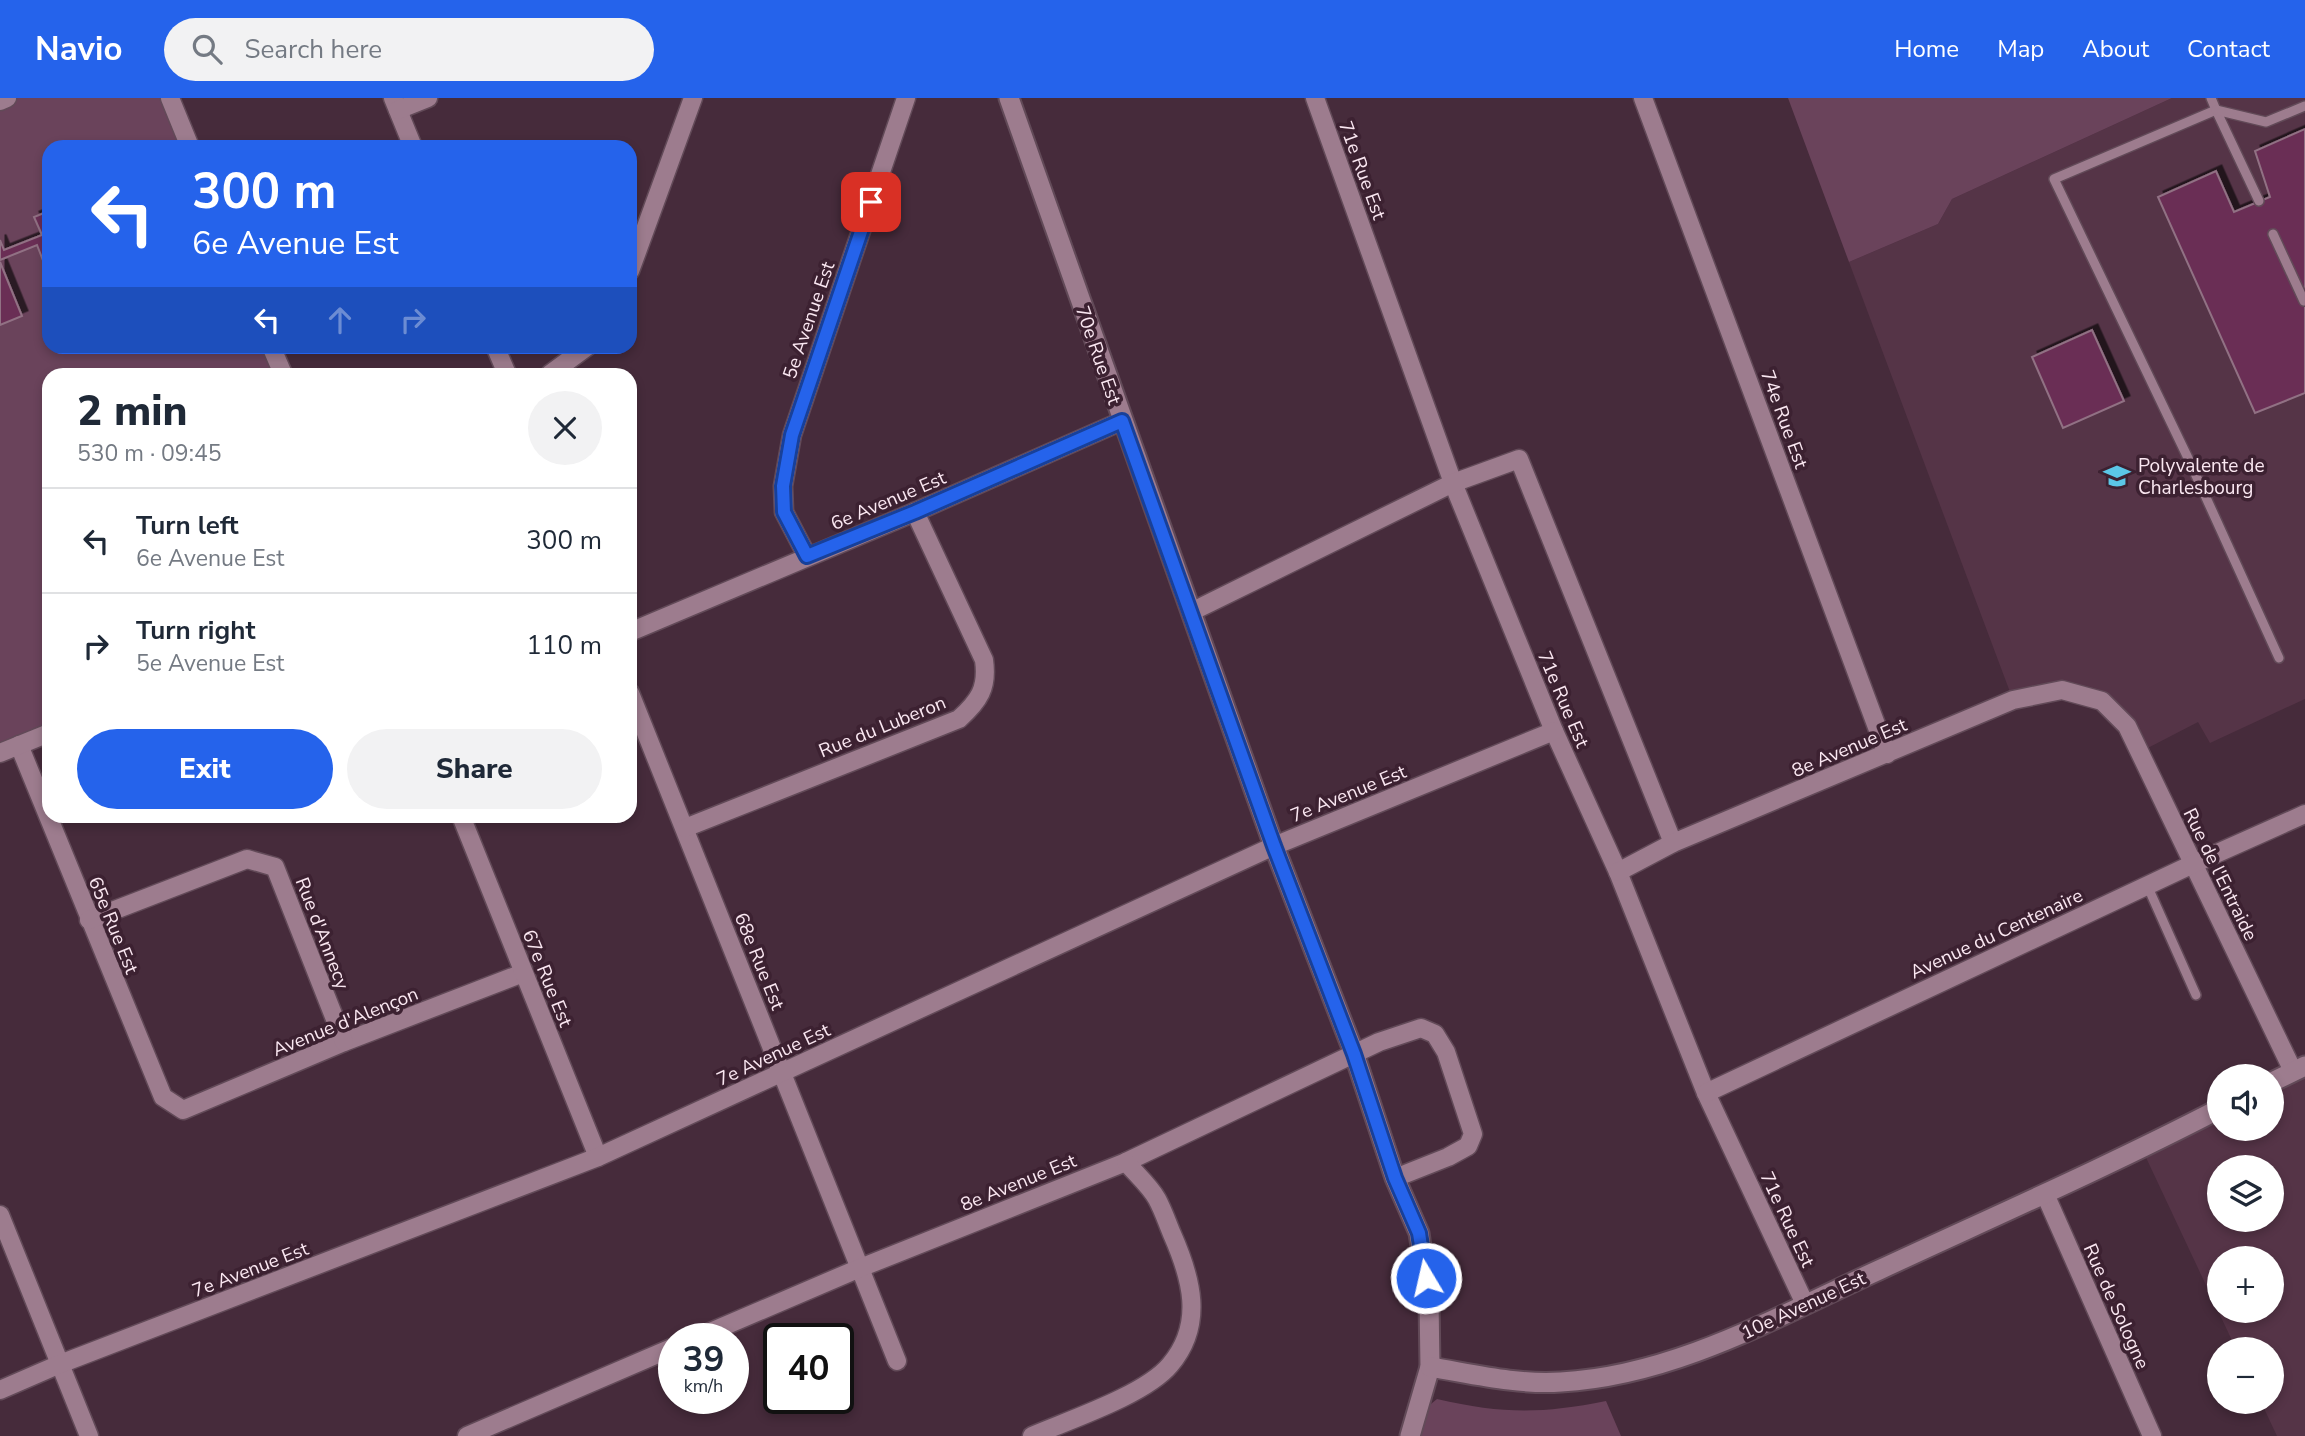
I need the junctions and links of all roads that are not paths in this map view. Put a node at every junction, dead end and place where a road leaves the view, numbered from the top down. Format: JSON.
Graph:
{"nodes":[{"id":1,"x":7,"y":98,"type":"edge"},
{"id":2,"x":170,"y":98,"type":"edge"},
{"id":3,"x":428,"y":98,"type":"edge"},
{"id":4,"x":693,"y":98,"type":"edge"},
{"id":5,"x":906,"y":98,"type":"edge"},
{"id":6,"x":1009,"y":98,"type":"edge"},
{"id":7,"x":1315,"y":98,"type":"edge"},
{"id":8,"x":1643,"y":98,"type":"edge"},
{"id":9,"x":2211,"y":98,"type":"edge"},
{"id":10,"x":0,"y":101,"type":"edge"},
{"id":11,"x":395,"y":104,"type":"edge"},
{"id":12,"x":2305,"y":106,"type":"edge"},
{"id":13,"x":2216,"y":110,"type":"junction"},
{"id":14,"x":187,"y":140,"type":"edge"},
{"id":15,"x":410,"y":140,"type":"edge"},
{"id":16,"x":2259,"y":201,"type":"dead end"},
{"id":17,"x":2273,"y":234,"type":"dead end"},
{"id":18,"x":637,"y":252,"type":"edge"},
{"id":19,"x":2304,"y":301,"type":"edge"},
{"id":20,"x":577,"y":354,"type":"edge"},
{"id":21,"x":558,"y":368,"type":"edge"},
{"id":22,"x":1122,"y":421,"type":"junction"},
{"id":23,"x":1453,"y":483,"type":"junction"},
{"id":24,"x":915,"y":512,"type":"junction"},
{"id":25,"x":807,"y":556,"type":"junction"},
{"id":26,"x":1191,"y":612,"type":"junction"},
{"id":27,"x":637,"y":629,"type":"edge"},
{"id":28,"x":2279,"y":658,"type":"dead end"},
{"id":29,"x":2102,"y":701,"type":"joint"},
{"id":30,"x":637,"y":710,"type":"edge"},
{"id":31,"x":1553,"y":732,"type":"junction"},
{"id":32,"x":42,"y":736,"type":"edge"},
{"id":33,"x":19,"y":746,"type":"junction"},
{"id":34,"x":0,"y":753,"type":"edge"},
{"id":35,"x":1887,"y":754,"type":"junction"},
{"id":36,"x":42,"y":803,"type":"edge"},
{"id":37,"x":2305,"y":814,"type":"edge"},
{"id":38,"x":50,"y":823,"type":"edge"},
{"id":39,"x":464,"y":823,"type":"edge"},
{"id":40,"x":685,"y":828,"type":"junction"},
{"id":41,"x":1673,"y":843,"type":"junction"},
{"id":42,"x":1274,"y":846,"type":"junction"},
{"id":43,"x":2193,"y":864,"type":"junction"},
{"id":44,"x":1619,"y":872,"type":"junction"},
{"id":45,"x":2147,"y":885,"type":"junction"},
{"id":46,"x":89,"y":920,"type":"junction"},
{"id":47,"x":523,"y":973,"type":"junction"},
{"id":48,"x":2196,"y":995,"type":"dead end"},
{"id":49,"x":344,"y":1042,"type":"junction"},
{"id":50,"x":1354,"y":1054,"type":"junction"},
{"id":51,"x":2299,"y":1068,"type":"edge"},
{"id":52,"x":782,"y":1073,"type":"junction"},
{"id":53,"x":1706,"y":1093,"type":"junction"},
{"id":54,"x":183,"y":1110,"type":"joint"},
{"id":55,"x":2207,"y":1115,"type":"edge"},
{"id":56,"x":598,"y":1157,"type":"junction"},
{"id":57,"x":1126,"y":1162,"type":"junction"},
{"id":58,"x":1395,"y":1178,"type":"junction"},
{"id":59,"x":2045,"y":1194,"type":"junction"},
{"id":60,"x":0,"y":1215,"type":"edge"},
{"id":61,"x":860,"y":1268,"type":"junction"},
{"id":62,"x":1805,"y":1304,"type":"junction"},
{"id":63,"x":731,"y":1323,"type":"edge"},
{"id":64,"x":658,"y":1354,"type":"edge"},
{"id":65,"x":897,"y":1361,"type":"dead end"},
{"id":66,"x":61,"y":1364,"type":"junction"},
{"id":67,"x":1430,"y":1367,"type":"junction"},
{"id":68,"x":0,"y":1390,"type":"edge"},
{"id":69,"x":89,"y":1436,"type":"edge"},
{"id":70,"x":467,"y":1436,"type":"edge"},
{"id":71,"x":1032,"y":1436,"type":"edge"},
{"id":72,"x":1410,"y":1436,"type":"edge"},
{"id":73,"x":2152,"y":1436,"type":"edge"}],
"edges":[{"from":1,"to":10,"type":"street"},
{"from":2,"to":14,"type":"street"},
{"from":3,"to":11,"type":"street"},
{"from":4,"to":18,"type":"street"},
{"from":5,"to":25,"type":"street","name":"5e Avenue Est"},
{"from":6,"to":22,"type":"street","name":"70e Rue Est"},
{"from":7,"to":23,"type":"street","name":"71e Rue Est"},
{"from":8,"to":35,"type":"street","name":"74e Rue Est"},
{"from":9,"to":13,"type":"lane"},
{"from":11,"to":15,"type":"street"},
{"from":12,"to":13,"type":"lane"},
{"from":13,"to":16,"type":"lane"},
{"from":13,"to":28,"type":"lane"},
{"from":17,"to":19,"type":"lane"},
{"from":20,"to":21,"type":"street"},
{"from":22,"to":24,"type":"street","name":"6e Avenue Est"},
{"from":22,"to":26,"type":"street","name":"70e Rue Est"},
{"from":23,"to":26,"type":"street"},
{"from":23,"to":31,"type":"street","name":"71e Rue Est"},
{"from":23,"to":41,"type":"street"},
{"from":24,"to":25,"type":"street","name":"6e Avenue Est"},
{"from":24,"to":40,"type":"street","name":"Rue du Luberon"},
{"from":25,"to":27,"type":"street","name":"6e Avenue Est"},
{"from":26,"to":42,"type":"street","name":"70e Rue Est"},
{"from":29,"to":35,"type":"street","name":"8e Avenue Est"},
{"from":29,"to":43,"type":"street","name":"Rue de l'Entraide"},
{"from":30,"to":40,"type":"street","name":"68e Rue Est"},
{"from":31,"to":42,"type":"street","name":"7e Avenue Est"},
{"from":31,"to":44,"type":"street","name":"71e Rue Est"},
{"from":32,"to":33,"type":"street"},
{"from":33,"to":34,"type":"street"},
{"from":33,"to":36,"type":"street","name":"65e Rue Est"},
{"from":35,"to":41,"type":"street","name":"8e Avenue Est"},
{"from":37,"to":43,"type":"street","name":"Avenue du Centenaire"},
{"from":38,"to":46,"type":"street","name":"65e Rue Est"},
{"from":39,"to":47,"type":"street","name":"67e Rue Est"},
{"from":40,"to":52,"type":"street","name":"68e Rue Est"},
{"from":41,"to":44,"type":"street","name":"8e Avenue Est"},
{"from":42,"to":50,"type":"street","name":"70e Rue Est"},
{"from":42,"to":52,"type":"street","name":"7e Avenue Est"},
{"from":43,"to":45,"type":"street","name":"Avenue du Centenaire"},
{"from":43,"to":51,"type":"street","name":"Rue de l'Entraide"},
{"from":44,"to":53,"type":"street","name":"71e Rue Est"},
{"from":45,"to":48,"type":"lane"},
{"from":45,"to":53,"type":"street","name":"Avenue du Centenaire"},
{"from":46,"to":49,"type":"street","name":"Rue d'Annecy"},
{"from":46,"to":54,"type":"street","name":"65e Rue Est"},
{"from":47,"to":49,"type":"street","name":"Avenue d'Alençon"},
{"from":47,"to":56,"type":"street","name":"67e Rue Est"},
{"from":49,"to":54,"type":"street","name":"Avenue d'Alençon"},
{"from":50,"to":57,"type":"street","name":"8e Avenue Est"},
{"from":50,"to":58,"type":"street","name":"70e Rue Est"},
{"from":50,"to":58,"type":"street","name":"8e Avenue Est"},
{"from":52,"to":56,"type":"street","name":"7e Avenue Est"},
{"from":52,"to":61,"type":"street","name":"68e Rue Est"},
{"from":53,"to":62,"type":"street","name":"71e Rue Est"},
{"from":55,"to":59,"type":"street","name":"10e Avenue Est"},
{"from":56,"to":66,"type":"street","name":"7e Avenue Est"},
{"from":57,"to":61,"type":"street","name":"8e Avenue Est"},
{"from":57,"to":71,"type":"street"},
{"from":58,"to":67,"type":"street","name":"70e Rue Est"},
{"from":59,"to":62,"type":"street","name":"10e Avenue Est"},
{"from":59,"to":73,"type":"street","name":"Rue de Sologne"},
{"from":60,"to":66,"type":"street"},
{"from":61,"to":63,"type":"street","name":"8e Avenue Est"},
{"from":61,"to":65,"type":"street","name":"68e Rue Est"},
{"from":62,"to":67,"type":"street","name":"10e Avenue Est"},
{"from":64,"to":70,"type":"street"},
{"from":66,"to":68,"type":"street","name":"7e Avenue Est"},
{"from":66,"to":69,"type":"street"},
{"from":67,"to":72,"type":"street"}]}
